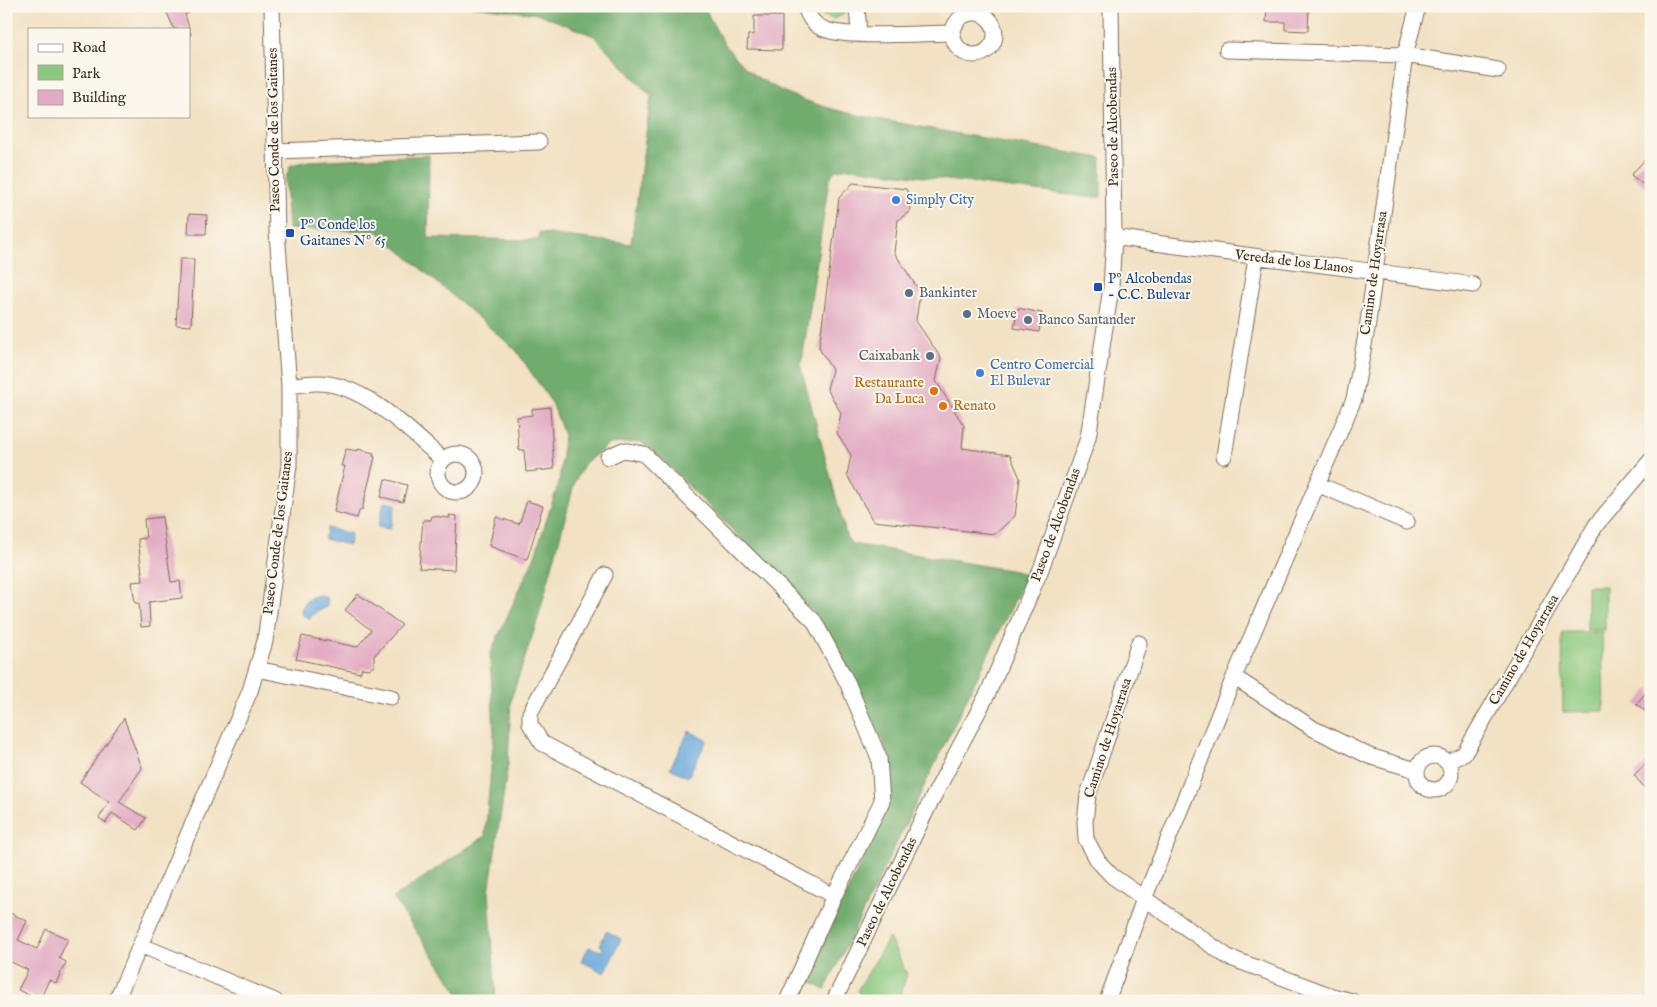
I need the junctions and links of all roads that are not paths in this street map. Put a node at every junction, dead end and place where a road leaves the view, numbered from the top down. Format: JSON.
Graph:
{"nodes":[{"id":1,"x":272,"y":6,"type":"edge"},
{"id":2,"x":805,"y":6,"type":"edge"},
{"id":3,"x":857,"y":6,"type":"edge"},
{"id":4,"x":1111,"y":6,"type":"edge"},
{"id":5,"x":1418,"y":6,"type":"edge"},
{"id":6,"x":859,"y":33,"type":"junction"},
{"id":7,"x":952,"y":33,"type":"dead end"},
{"id":8,"x":1227,"y":50,"type":"dead end"},
{"id":9,"x":1405,"y":55,"type":"junction"},
{"id":10,"x":1498,"y":70,"type":"dead end"},
{"id":11,"x":539,"y":142,"type":"dead end"},
{"id":12,"x":275,"y":151,"type":"junction"},
{"id":13,"x":1114,"y":237,"type":"junction"},
{"id":14,"x":1256,"y":258,"type":"junction"},
{"id":15,"x":1375,"y":271,"type":"junction"},
{"id":16,"x":1473,"y":285,"type":"dead end"},
{"id":17,"x":289,"y":386,"type":"junction"},
{"id":18,"x":1224,"y":456,"type":"dead end"},
{"id":19,"x":608,"y":457,"type":"dead end"},
{"id":20,"x":443,"y":460,"type":"dead end"},
{"id":21,"x":1651,"y":460,"type":"edge"},
{"id":22,"x":1317,"y":484,"type":"junction"},
{"id":23,"x":1407,"y":522,"type":"dead end"},
{"id":24,"x":605,"y":575,"type":"dead end"},
{"id":25,"x":1139,"y":643,"type":"dead end"},
{"id":26,"x":257,"y":669,"type":"junction"},
{"id":27,"x":1234,"y":677,"type":"junction"},
{"id":28,"x":391,"y":696,"type":"dead end"},
{"id":29,"x":1448,"y":762,"type":"junction"},
{"id":30,"x":1416,"y":770,"type":"junction"},
{"id":31,"x":834,"y":896,"type":"junction"},
{"id":32,"x":1144,"y":899,"type":"junction"},
{"id":33,"x":140,"y":945,"type":"junction"},
{"id":34,"x":116,"y":1001,"type":"edge"},
{"id":35,"x":275,"y":1001,"type":"edge"},
{"id":36,"x":787,"y":1001,"type":"edge"},
{"id":37,"x":834,"y":1001,"type":"edge"},
{"id":38,"x":1107,"y":1001,"type":"edge"},
{"id":39,"x":1352,"y":1001,"type":"edge"}],
"edges":[{"from":1,"to":12,"type":"street","name":"Paseo Conde de los Gaitanes"},
{"from":2,"to":6,"type":"street"},
{"from":3,"to":6,"type":"street"},
{"from":4,"to":13,"type":"street","name":"Paseo de Alcobendas"},
{"from":5,"to":9,"type":"street","name":"Camino de Hoyarrasa"},
{"from":6,"to":7,"type":"street"},
{"from":8,"to":9,"type":"street"},
{"from":9,"to":10,"type":"street"},
{"from":9,"to":15,"type":"street","name":"Camino de Hoyarrasa"},
{"from":11,"to":12,"type":"street"},
{"from":12,"to":17,"type":"street","name":"Paseo Conde de los Gaitanes"},
{"from":13,"to":14,"type":"street","name":"Vereda de los Llanos"},
{"from":13,"to":37,"type":"street","name":"Paseo de Alcobendas"},
{"from":14,"to":15,"type":"street","name":"Vereda de los Llanos"},
{"from":14,"to":18,"type":"street"},
{"from":15,"to":16,"type":"street","name":"Vereda de los Llanos"},
{"from":15,"to":22,"type":"street","name":"Camino de Hoyarrasa"},
{"from":17,"to":20,"type":"street"},
{"from":17,"to":26,"type":"street","name":"Paseo Conde de los Gaitanes"},
{"from":19,"to":31,"type":"street"},
{"from":21,"to":29,"type":"street","name":"Camino de Hoyarrasa"},
{"from":22,"to":23,"type":"street"},
{"from":22,"to":27,"type":"street","name":"Camino de Hoyarrasa"},
{"from":24,"to":31,"type":"street"},
{"from":25,"to":32,"type":"street","name":"Camino de Hoyarrasa"},
{"from":26,"to":28,"type":"street"},
{"from":26,"to":33,"type":"street","name":"Paseo Conde de los Gaitanes"},
{"from":27,"to":30,"type":"street"},
{"from":27,"to":32,"type":"street","name":"Camino de Hoyarrasa"},
{"from":29,"to":30,"type":"street"},
{"from":29,"to":30,"type":"street"},
{"from":31,"to":36,"type":"street"},
{"from":32,"to":38,"type":"street","name":"Camino de Hoyarrasa"},
{"from":32,"to":39,"type":"street","name":"Camino de Hoyarrasa"},
{"from":33,"to":34,"type":"street","name":"Paseo Conde de los Gaitanes"},
{"from":33,"to":35,"type":"street"}]}
